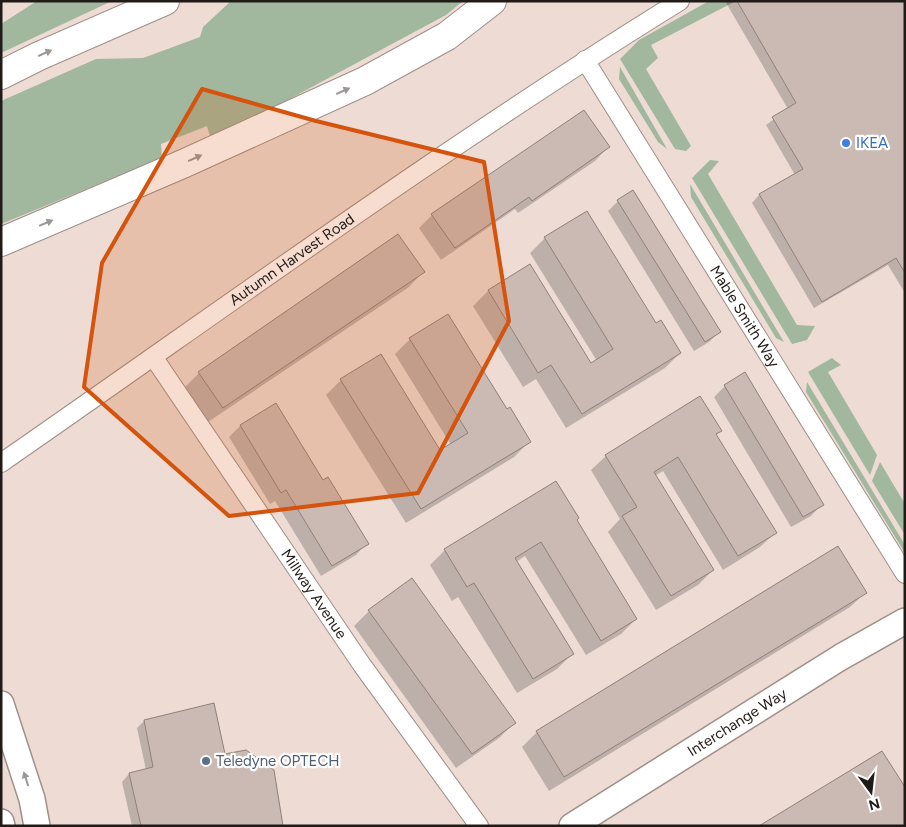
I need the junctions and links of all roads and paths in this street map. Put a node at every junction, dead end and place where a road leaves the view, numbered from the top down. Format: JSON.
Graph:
{"nodes":[{"id":1,"x":165,"y":1,"type":"edge"},
{"id":2,"x":492,"y":1,"type":"edge"},
{"id":3,"x":680,"y":1,"type":"edge"},
{"id":4,"x":586,"y":60,"type":"junction"},
{"id":5,"x":1,"y":75,"type":"edge"},
{"id":6,"x":1,"y":242,"type":"edge"},
{"id":7,"x":154,"y":358,"type":"junction"},
{"id":8,"x":1,"y":463,"type":"edge"},
{"id":9,"x":905,"y":574,"type":"edge"},
{"id":10,"x":905,"y":621,"type":"edge"},
{"id":11,"x":1,"y":704,"type":"edge"},
{"id":12,"x":1,"y":822,"type":"edge"},
{"id":13,"x":2,"y":826,"type":"edge"},
{"id":14,"x":37,"y":826,"type":"edge"},
{"id":15,"x":479,"y":826,"type":"edge"},
{"id":16,"x":572,"y":826,"type":"edge"}],
"edges":[{"from":5,"to":1,"type":"highway","one_way":true},
{"from":6,"to":2,"type":"highway","one_way":true},
{"from":3,"to":4,"type":"street","name":"Autumn Harvest Road"},
{"from":4,"to":7,"type":"street","name":"Autumn Harvest Road"},
{"from":4,"to":9,"type":"street","name":"Mable Smith Way"},
{"from":7,"to":8,"type":"street","name":"Autumn Harvest Road"},
{"from":7,"to":15,"type":"street","name":"Millway Avenue"},
{"from":10,"to":16,"type":"street","name":"Interchange Way"},
{"from":14,"to":11,"type":"street","one_way":true},
{"from":12,"to":13,"type":"street"}]}
